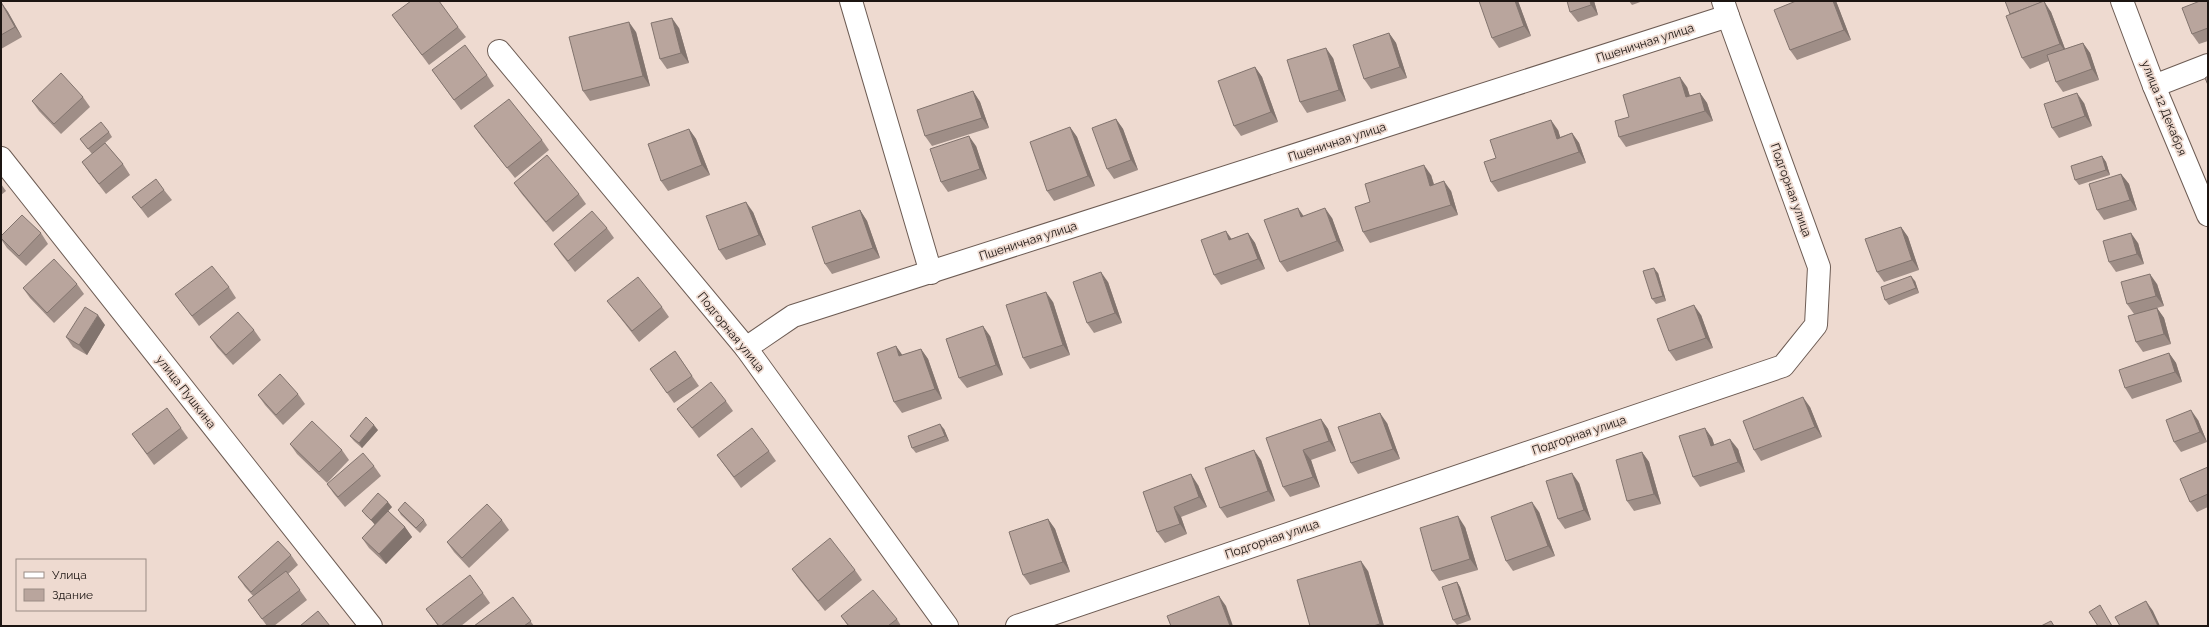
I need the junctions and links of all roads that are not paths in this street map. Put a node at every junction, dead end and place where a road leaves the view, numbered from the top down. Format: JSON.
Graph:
{"nodes":[{"id":1,"x":851,"y":1,"type":"edge"},
{"id":2,"x":2122,"y":1,"type":"edge"},
{"id":3,"x":1725,"y":8,"type":"edge"},
{"id":4,"x":499,"y":51,"type":"dead end"},
{"id":5,"x":2208,"y":65,"type":"edge"},
{"id":6,"x":2154,"y":86,"type":"junction"},
{"id":7,"x":1,"y":158,"type":"edge"},
{"id":8,"x":2208,"y":215,"type":"edge"},
{"id":9,"x":931,"y":273,"type":"junction"},
{"id":10,"x":746,"y":348,"type":"junction"},
{"id":11,"x":371,"y":626,"type":"edge"},
{"id":12,"x":947,"y":626,"type":"edge"},
{"id":13,"x":1017,"y":626,"type":"edge"}],
"edges":[{"from":1,"to":9,"type":"street"},
{"from":2,"to":6,"type":"street","name":"улица 12 Декабря"},
{"from":3,"to":9,"type":"street","name":"Пшеничная улица"},
{"from":3,"to":13,"type":"street","name":"Подгорная улица"},
{"from":4,"to":10,"type":"street","name":"Подгорная улица"},
{"from":5,"to":6,"type":"street"},
{"from":6,"to":8,"type":"street","name":"улица 12 Декабря"},
{"from":7,"to":11,"type":"street","name":"улица Пушкина"},
{"from":9,"to":10,"type":"street","name":"Пшеничная улица"},
{"from":10,"to":12,"type":"street","name":"Подгорная улица"}]}
